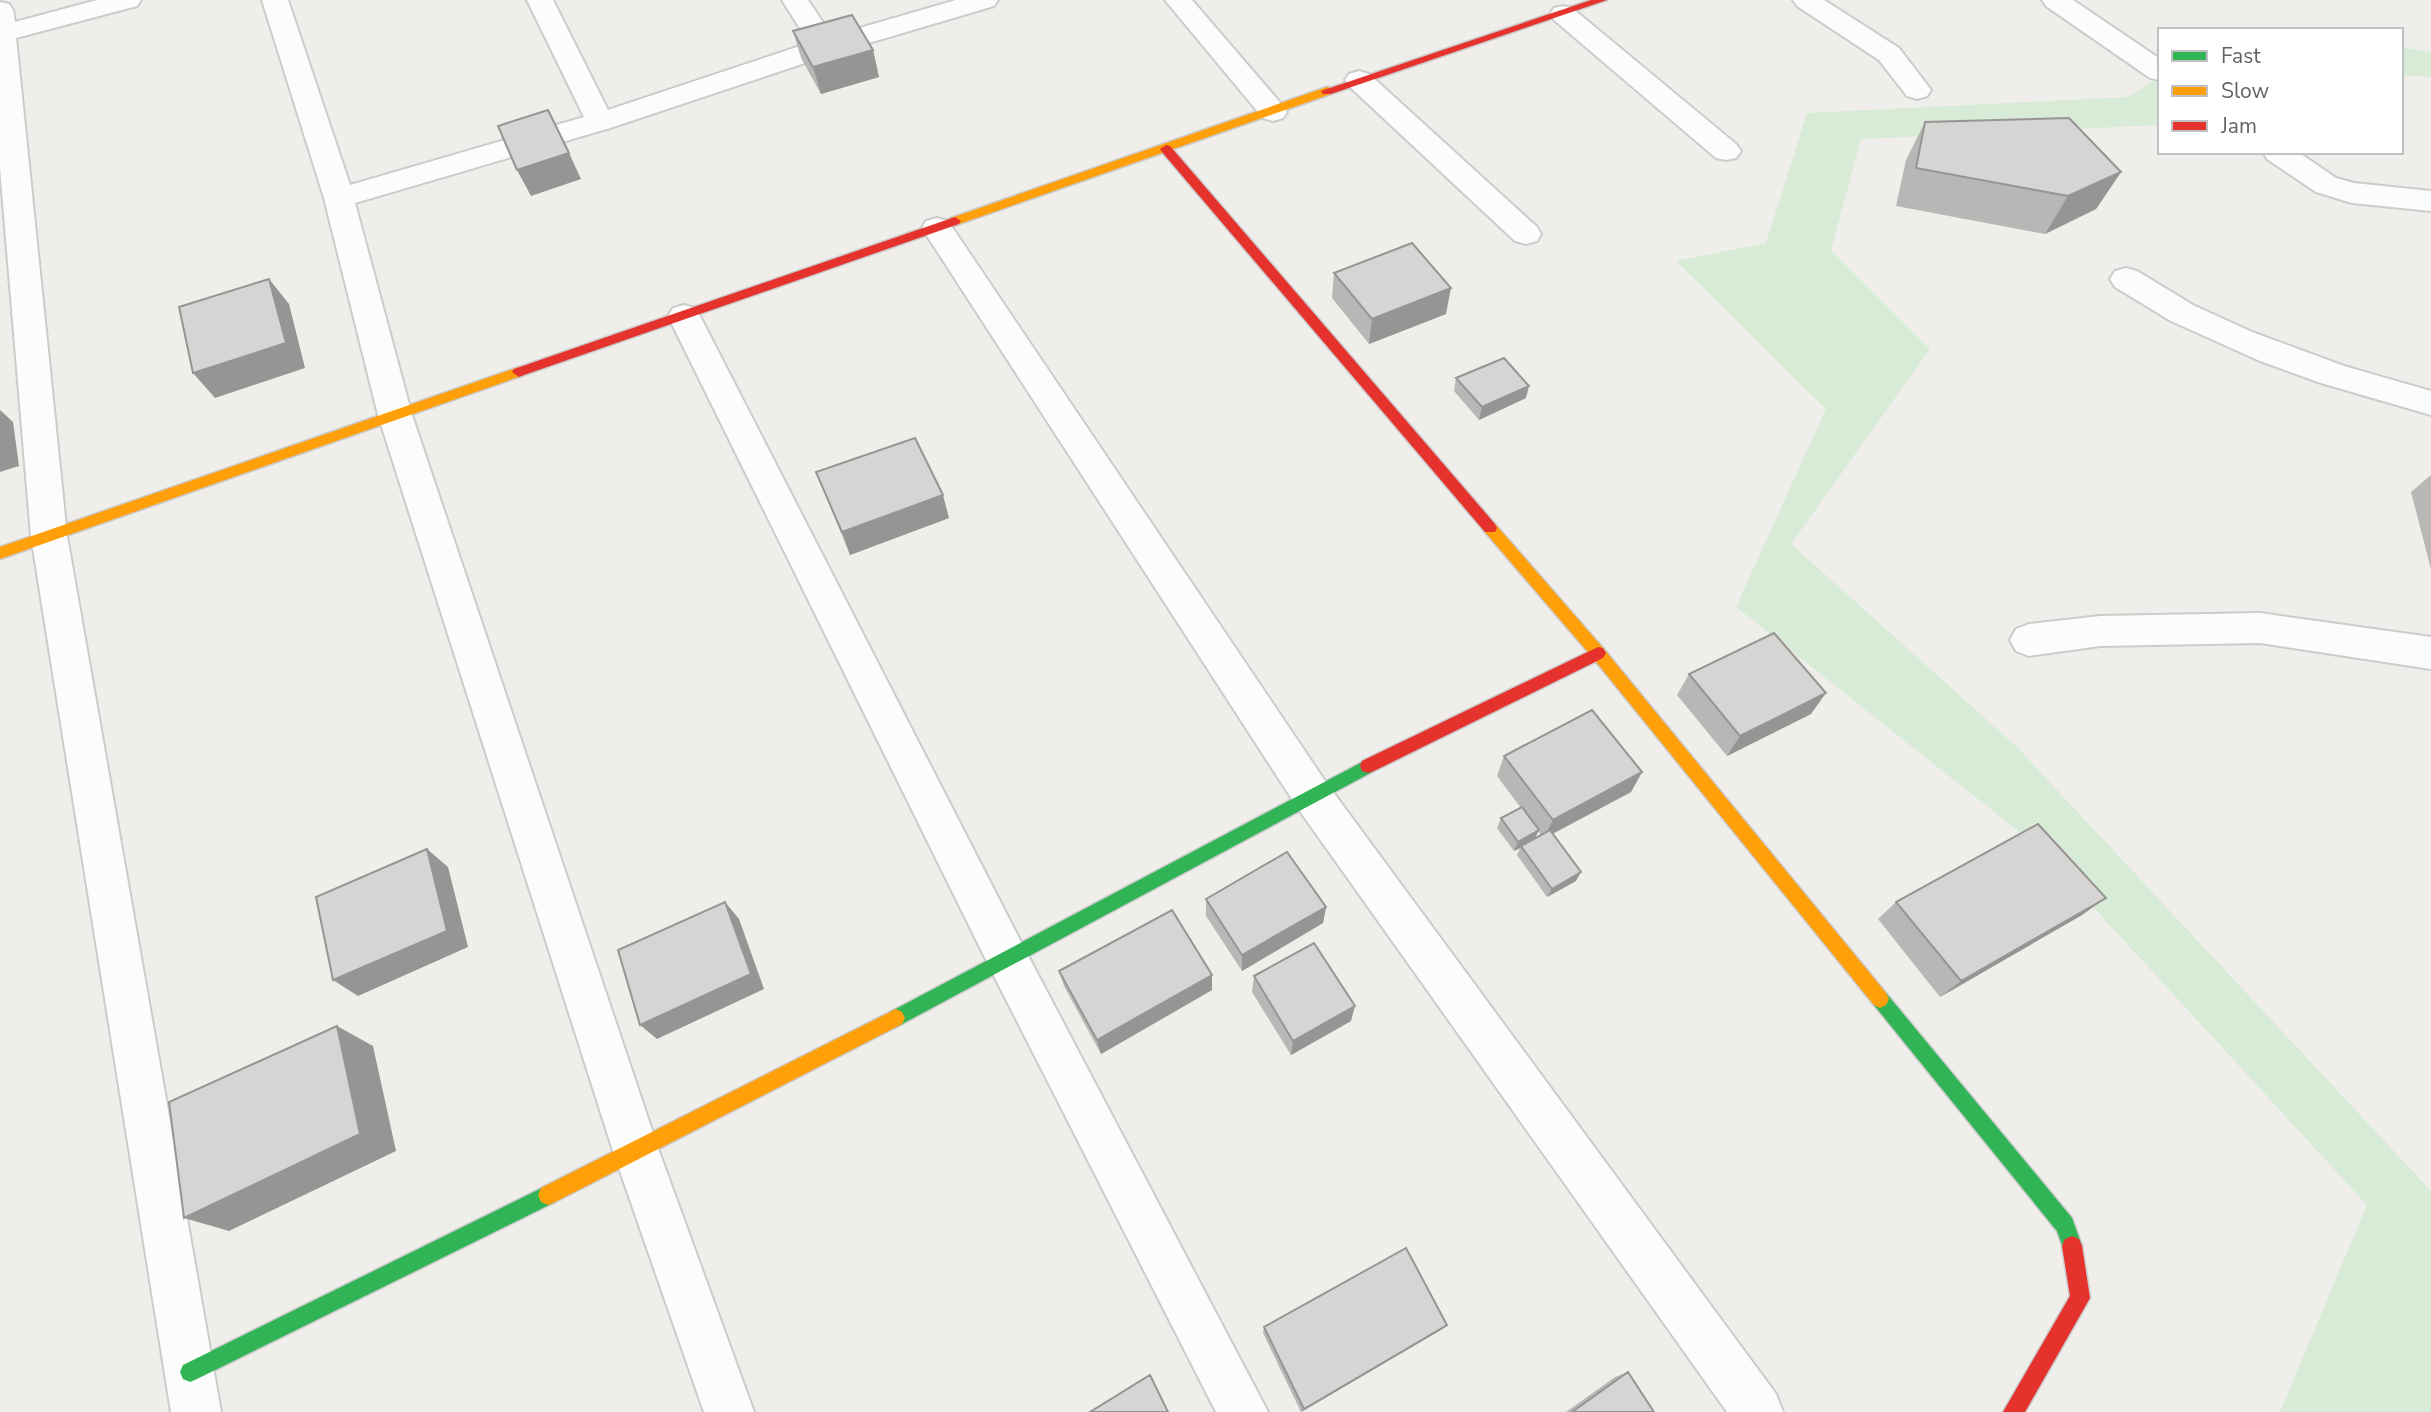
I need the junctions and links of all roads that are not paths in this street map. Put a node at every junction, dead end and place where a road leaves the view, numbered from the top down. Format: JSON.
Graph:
{"nodes":[{"id":1,"x":128,"y":0,"type":"edge"},
{"id":2,"x":275,"y":0,"type":"edge"},
{"id":3,"x":540,"y":0,"type":"edge"},
{"id":4,"x":795,"y":0,"type":"edge"},
{"id":5,"x":985,"y":0,"type":"edge"},
{"id":6,"x":1178,"y":0,"type":"edge"},
{"id":7,"x":1602,"y":0,"type":"edge"},
{"id":8,"x":1806,"y":0,"type":"edge"},
{"id":9,"x":2055,"y":0,"type":"edge"},
{"id":10,"x":1563,"y":14,"type":"junction"},
{"id":11,"x":2,"y":21,"type":"edge"},
{"id":12,"x":825,"y":47,"type":"junction"},
{"id":13,"x":2158,"y":71,"type":"edge"},
{"id":14,"x":1359,"y":80,"type":"junction"},
{"id":15,"x":1917,"y":90,"type":"dead end"},
{"id":16,"x":1273,"y":112,"type":"junction"},
{"id":17,"x":600,"y":121,"type":"junction"},
{"id":18,"x":1166,"y":149,"type":"junction"},
{"id":19,"x":1726,"y":150,"type":"dead end"},
{"id":20,"x":2280,"y":154,"type":"edge"},
{"id":21,"x":339,"y":198,"type":"junction"},
{"id":22,"x":2431,"y":201,"type":"edge"},
{"id":23,"x":937,"y":228,"type":"junction"},
{"id":24,"x":1526,"y":234,"type":"dead end"},
{"id":25,"x":2126,"y":279,"type":"dead end"},
{"id":26,"x":684,"y":316,"type":"junction"},
{"id":27,"x":2431,"y":403,"type":"edge"},
{"id":28,"x":395,"y":415,"type":"junction"},
{"id":29,"x":49,"y":536,"type":"junction"},
{"id":30,"x":0,"y":553,"type":"edge"},
{"id":31,"x":2029,"y":640,"type":"dead end"},
{"id":32,"x":1598,"y":653,"type":"junction"},
{"id":33,"x":2431,"y":653,"type":"edge"},
{"id":34,"x":1311,"y":793,"type":"junction"},
{"id":35,"x":1008,"y":960,"type":"junction"},
{"id":36,"x":636,"y":1151,"type":"junction"},
{"id":37,"x":190,"y":1372,"type":"junction"},
{"id":38,"x":196,"y":1412,"type":"edge"},
{"id":39,"x":729,"y":1412,"type":"edge"},
{"id":40,"x":1243,"y":1412,"type":"edge"},
{"id":41,"x":1758,"y":1412,"type":"edge"},
{"id":42,"x":2013,"y":1412,"type":"edge"}],
"edges":[{"from":1,"to":11,"type":"street"},
{"from":2,"to":21,"type":"street"},
{"from":3,"to":17,"type":"street"},
{"from":4,"to":12,"type":"street"},
{"from":5,"to":12,"type":"street"},
{"from":6,"to":16,"type":"street"},
{"from":7,"to":10,"type":"street"},
{"from":8,"to":15,"type":"street"},
{"from":9,"to":13,"type":"street"},
{"from":10,"to":14,"type":"street"},
{"from":10,"to":19,"type":"street"},
{"from":11,"to":29,"type":"street"},
{"from":12,"to":17,"type":"street"},
{"from":14,"to":16,"type":"street"},
{"from":14,"to":24,"type":"street"},
{"from":16,"to":18,"type":"street"},
{"from":17,"to":21,"type":"street"},
{"from":18,"to":23,"type":"street"},
{"from":18,"to":32,"type":"street"},
{"from":20,"to":22,"type":"street"},
{"from":21,"to":28,"type":"street"},
{"from":23,"to":26,"type":"street"},
{"from":23,"to":34,"type":"street"},
{"from":25,"to":27,"type":"street"},
{"from":26,"to":28,"type":"street"},
{"from":26,"to":35,"type":"street"},
{"from":28,"to":29,"type":"street"},
{"from":28,"to":36,"type":"street"},
{"from":29,"to":30,"type":"street"},
{"from":29,"to":37,"type":"street"},
{"from":31,"to":33,"type":"street"},
{"from":32,"to":34,"type":"street"},
{"from":32,"to":42,"type":"street"},
{"from":34,"to":35,"type":"street"},
{"from":34,"to":41,"type":"street"},
{"from":35,"to":36,"type":"street"},
{"from":35,"to":40,"type":"street"},
{"from":36,"to":37,"type":"street"},
{"from":36,"to":39,"type":"street"},
{"from":37,"to":38,"type":"street"}]}
